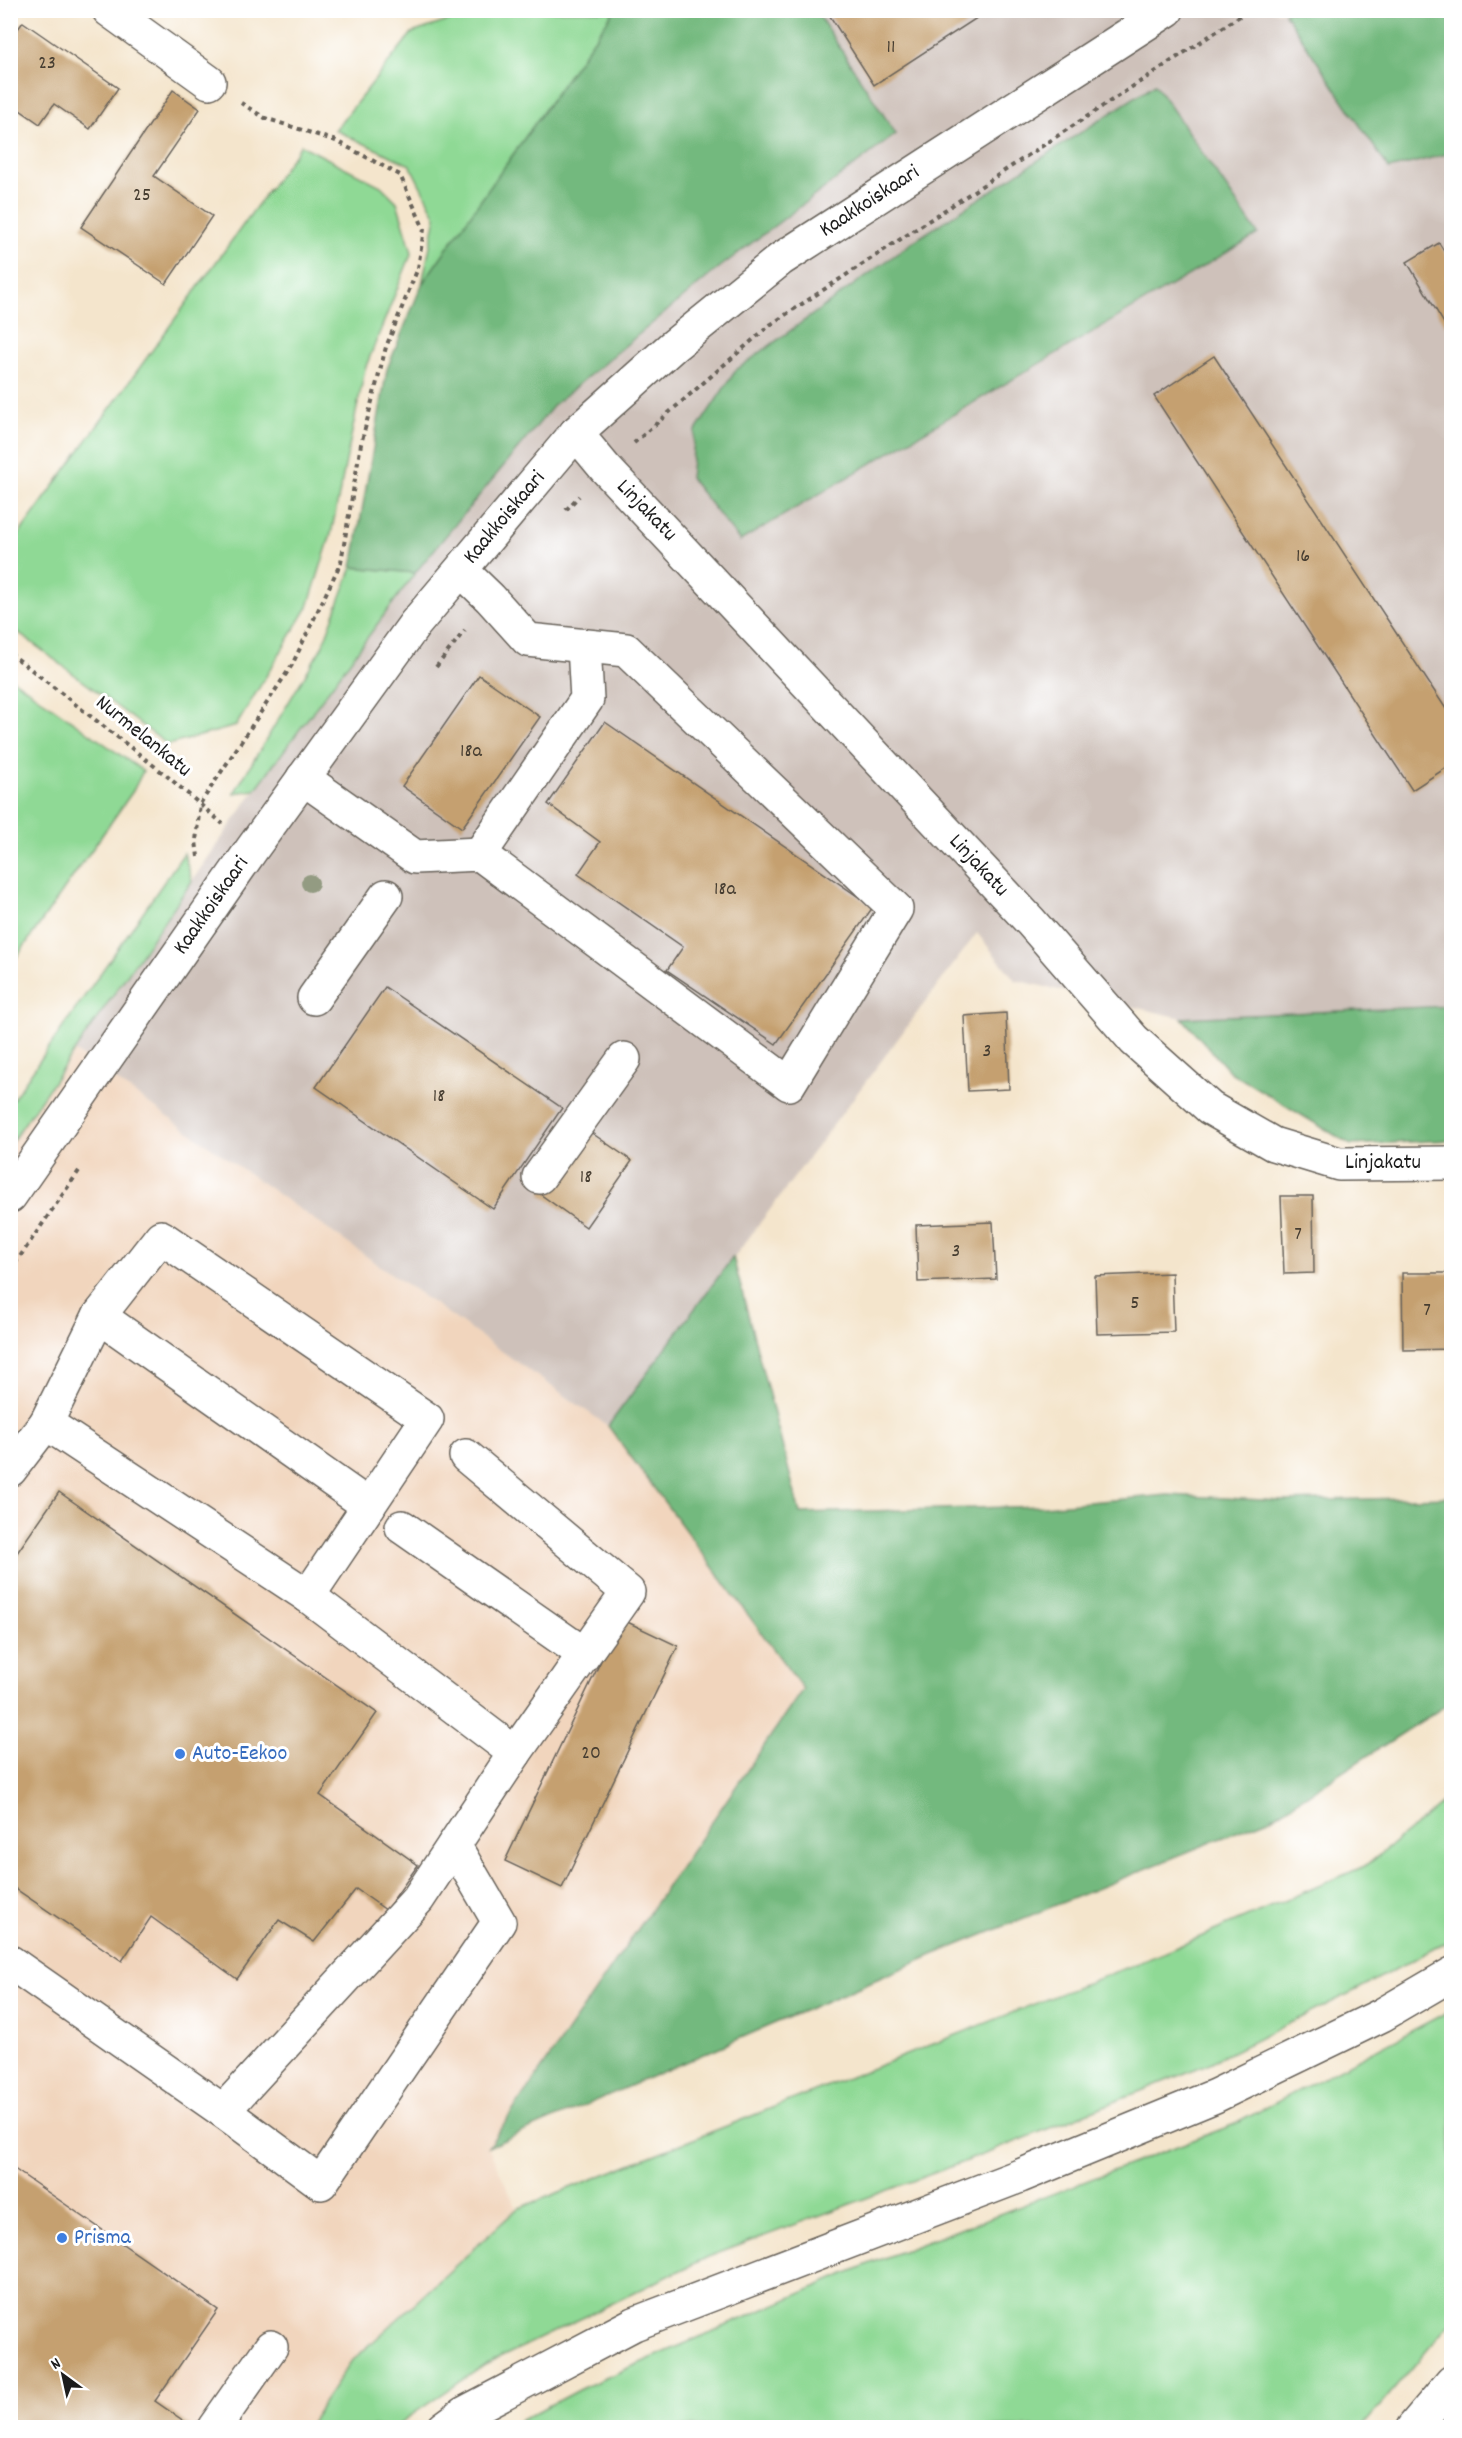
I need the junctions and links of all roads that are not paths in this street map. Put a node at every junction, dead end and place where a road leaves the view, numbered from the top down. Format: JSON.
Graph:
{"nodes":[{"id":1,"x":109,"y":10,"type":"edge"},
{"id":2,"x":1167,"y":10,"type":"edge"},
{"id":3,"x":209,"y":82,"type":"road end"},
{"id":4,"x":576,"y":433,"type":"junction"},
{"id":5,"x":461,"y":570,"type":"junction"},
{"id":6,"x":584,"y":646,"type":"junction"},
{"id":7,"x":303,"y":778,"type":"junction"},
{"id":8,"x":480,"y":854,"type":"junction"},
{"id":9,"x":386,"y":896,"type":"dead end"},
{"id":10,"x":314,"y":998,"type":"dead end"},
{"id":11,"x":624,"y":1059,"type":"dead end"},
{"id":12,"x":1452,"y":1163,"type":"edge"},
{"id":13,"x":539,"y":1177,"type":"dead end"},
{"id":14,"x":10,"y":1196,"type":"edge"},
{"id":15,"x":99,"y":1316,"type":"junction"},
{"id":16,"x":46,"y":1423,"type":"junction"},
{"id":17,"x":466,"y":1456,"type":"dead end"},
{"id":18,"x":10,"y":1470,"type":"edge"},
{"id":19,"x":369,"y":1506,"type":"junction"},
{"id":20,"x":402,"y":1527,"type":"dead end"},
{"id":21,"x":308,"y":1596,"type":"junction"},
{"id":22,"x":584,"y":1654,"type":"junction"},
{"id":23,"x":515,"y":1753,"type":"junction"},
{"id":24,"x":454,"y":1845,"type":"junction"},
{"id":25,"x":10,"y":1962,"type":"edge"},
{"id":26,"x":1452,"y":1974,"type":"edge"},
{"id":27,"x":223,"y":2111,"type":"junction"},
{"id":28,"x":271,"y":2347,"type":"dead end"},
{"id":29,"x":1452,"y":2382,"type":"edge"},
{"id":30,"x":214,"y":2427,"type":"edge"},
{"id":31,"x":444,"y":2427,"type":"edge"},
{"id":32,"x":1413,"y":2427,"type":"edge"}],
"edges":[{"from":1,"to":3,"type":"main road"},
{"from":2,"to":4,"type":"main road","name":"Kaakkoiskaari"},
{"from":4,"to":5,"type":"main road","name":"Kaakkoiskaari"},
{"from":4,"to":12,"type":"main road","name":"Linjakatu"},
{"from":5,"to":6,"type":"main road"},
{"from":5,"to":7,"type":"main road","name":"Kaakkoiskaari"},
{"from":6,"to":8,"type":"main road"},
{"from":6,"to":8,"type":"main road"},
{"from":7,"to":8,"type":"main road"},
{"from":7,"to":14,"type":"main road","name":"Kaakkoiskaari"},
{"from":9,"to":10,"type":"main road"},
{"from":11,"to":13,"type":"main road"},
{"from":15,"to":16,"type":"main road"},
{"from":15,"to":19,"type":"main road"},
{"from":15,"to":19,"type":"main road"},
{"from":16,"to":18,"type":"main road"},
{"from":16,"to":21,"type":"main road"},
{"from":17,"to":22,"type":"main road"},
{"from":19,"to":21,"type":"main road"},
{"from":20,"to":22,"type":"main road"},
{"from":21,"to":23,"type":"main road"},
{"from":22,"to":23,"type":"main road"},
{"from":23,"to":24,"type":"main road"},
{"from":24,"to":27,"type":"main road"},
{"from":24,"to":27,"type":"main road"},
{"from":25,"to":27,"type":"main road"},
{"from":26,"to":31,"type":"main road"},
{"from":28,"to":30,"type":"main road"},
{"from":29,"to":32,"type":"main road"}]}
